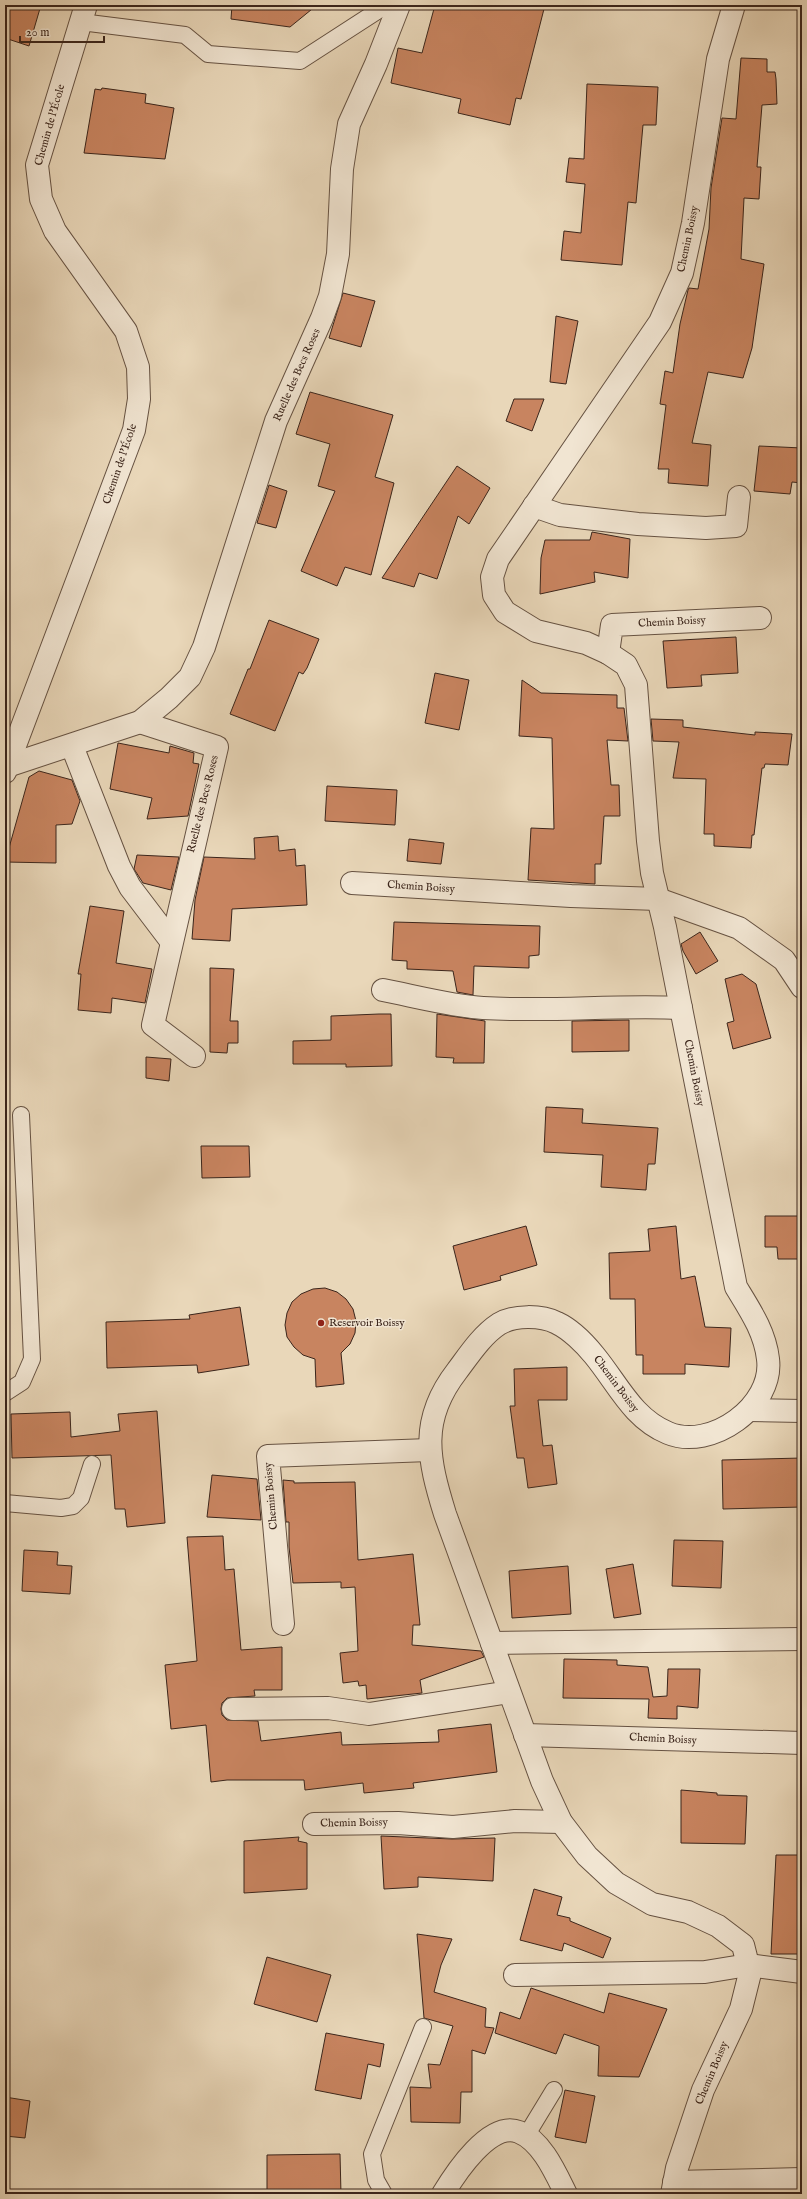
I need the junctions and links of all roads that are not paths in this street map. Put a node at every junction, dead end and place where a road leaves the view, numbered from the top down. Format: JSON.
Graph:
{"nodes":[{"id":1,"x":734,"y":5,"type":"edge"},
{"id":2,"x":398,"y":8,"type":"edge"},
{"id":3,"x":83,"y":13,"type":"edge"},
{"id":4,"x":739,"y":497,"type":"dead end"},
{"id":5,"x":534,"y":506,"type":"junction"},
{"id":6,"x":760,"y":618,"type":"dead end"},
{"id":7,"x":608,"y":653,"type":"junction"},
{"id":8,"x":140,"y":722,"type":"junction"},
{"id":9,"x":72,"y":746,"type":"junction"},
{"id":10,"x":6,"y":769,"type":"edge"},
{"id":11,"x":352,"y":883,"type":"dead end"},
{"id":12,"x":658,"y":899,"type":"junction"},
{"id":13,"x":171,"y":941,"type":"junction"},
{"id":14,"x":802,"y":987,"type":"edge"},
{"id":15,"x":383,"y":990,"type":"dead end"},
{"id":16,"x":681,"y":1008,"type":"junction"},
{"id":17,"x":194,"y":1056,"type":"dead end"},
{"id":18,"x":21,"y":1115,"type":"dead end"},
{"id":19,"x":5,"y":1392,"type":"edge"},
{"id":20,"x":749,"y":1410,"type":"junction"},
{"id":21,"x":802,"y":1411,"type":"edge"},
{"id":22,"x":429,"y":1450,"type":"junction"},
{"id":23,"x":92,"y":1464,"type":"dead end"},
{"id":24,"x":5,"y":1503,"type":"edge"},
{"id":25,"x":283,"y":1624,"type":"dead end"},
{"id":26,"x":802,"y":1639,"type":"edge"},
{"id":27,"x":492,"y":1643,"type":"junction"},
{"id":28,"x":509,"y":1692,"type":"junction"},
{"id":29,"x":233,"y":1709,"type":"dead end"},
{"id":30,"x":525,"y":1735,"type":"junction"},
{"id":31,"x":802,"y":1743,"type":"edge"},
{"id":32,"x":561,"y":1822,"type":"junction"},
{"id":33,"x":314,"y":1824,"type":"dead end"},
{"id":34,"x":748,"y":1965,"type":"junction"},
{"id":35,"x":802,"y":1972,"type":"edge"},
{"id":36,"x":515,"y":1974,"type":"dead end"},
{"id":37,"x":423,"y":2027,"type":"dead end"},
{"id":38,"x":554,"y":2090,"type":"dead end"},
{"id":39,"x":526,"y":2136,"type":"junction"},
{"id":40,"x":802,"y":2179,"type":"edge"},
{"id":41,"x":673,"y":2188,"type":"edge"},
{"id":42,"x":384,"y":2194,"type":"edge"},
{"id":43,"x":443,"y":2194,"type":"edge"},
{"id":44,"x":566,"y":2194,"type":"edge"}],
"edges":[{"from":1,"to":5,"type":"street","name":"Chemin Boissy"},
{"from":2,"to":3,"type":"lane"},
{"from":2,"to":8,"type":"street","name":"Ruelle des Becs Roses"},
{"from":3,"to":10,"type":"street","name":"Chemin de l'École"},
{"from":4,"to":5,"type":"street"},
{"from":5,"to":7,"type":"street","name":"Chemin Boissy"},
{"from":6,"to":7,"type":"street","name":"Chemin Boissy"},
{"from":7,"to":12,"type":"street","name":"Chemin Boissy"},
{"from":8,"to":9,"type":"street","name":"Ruelle des Becs Roses"},
{"from":8,"to":13,"type":"street","name":"Ruelle des Becs Roses"},
{"from":9,"to":10,"type":"street","name":"Ruelle des Becs Roses"},
{"from":9,"to":13,"type":"street"},
{"from":11,"to":12,"type":"street","name":"Chemin Boissy"},
{"from":12,"to":14,"type":"street","name":"Chemin Boissy"},
{"from":12,"to":16,"type":"street","name":"Chemin Boissy"},
{"from":13,"to":17,"type":"street","name":"Ruelle des Becs Roses"},
{"from":15,"to":16,"type":"street"},
{"from":16,"to":20,"type":"street","name":"Chemin Boissy"},
{"from":18,"to":19,"type":"lane"},
{"from":20,"to":21,"type":"street"},
{"from":20,"to":22,"type":"street","name":"Chemin Boissy"},
{"from":22,"to":25,"type":"street","name":"Chemin Boissy"},
{"from":22,"to":27,"type":"street","name":"Chemin Boissy"},
{"from":23,"to":24,"type":"lane"},
{"from":26,"to":27,"type":"street"},
{"from":27,"to":28,"type":"street","name":"Chemin Boissy"},
{"from":28,"to":29,"type":"street"},
{"from":28,"to":30,"type":"street","name":"Chemin Boissy"},
{"from":30,"to":31,"type":"street","name":"Chemin Boissy"},
{"from":30,"to":32,"type":"street","name":"Chemin Boissy"},
{"from":32,"to":33,"type":"street","name":"Chemin Boissy"},
{"from":32,"to":34,"type":"street","name":"Chemin Boissy"},
{"from":34,"to":35,"type":"street"},
{"from":34,"to":36,"type":"street"},
{"from":34,"to":41,"type":"street","name":"Chemin Boissy"},
{"from":37,"to":42,"type":"lane"},
{"from":38,"to":39,"type":"lane"},
{"from":39,"to":43,"type":"street"},
{"from":39,"to":44,"type":"street"},
{"from":40,"to":41,"type":"street","name":"Chemin Boissy"}]}
